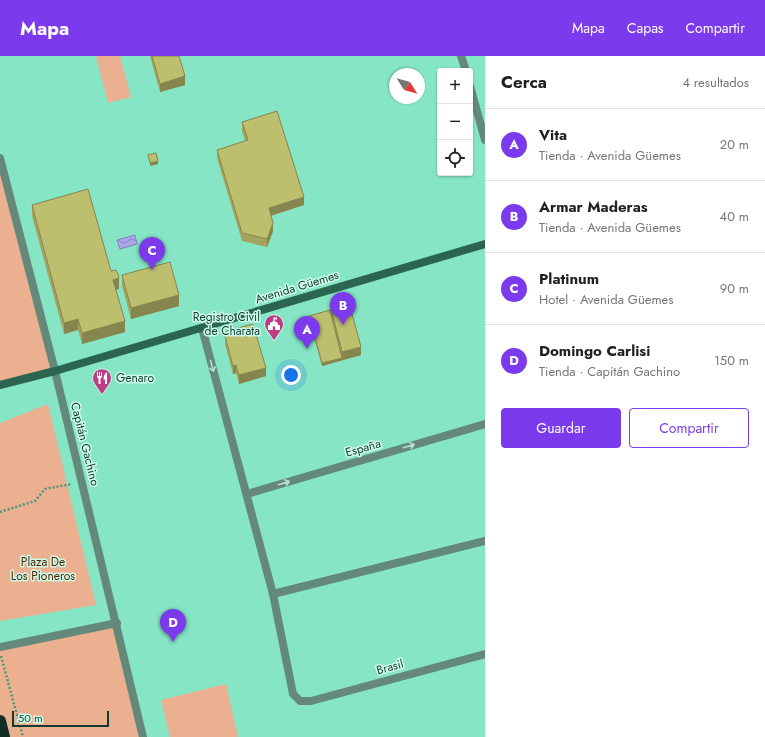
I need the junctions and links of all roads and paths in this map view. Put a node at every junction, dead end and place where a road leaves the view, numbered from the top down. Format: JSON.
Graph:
{"nodes":[{"id":1,"x":462,"y":56,"type":"edge"},
{"id":2,"x":465,"y":68,"type":"edge"},
{"id":3,"x":473,"y":97,"type":"edge"},
{"id":4,"x":485,"y":140,"type":"edge"},
{"id":5,"x":0,"y":158,"type":"edge"},
{"id":6,"x":485,"y":244,"type":"edge"},
{"id":7,"x":202,"y":328,"type":"junction"},
{"id":8,"x":55,"y":371,"type":"junction"},
{"id":9,"x":0,"y":385,"type":"edge"},
{"id":10,"x":485,"y":424,"type":"edge"},
{"id":11,"x":82,"y":482,"type":"junction"},
{"id":12,"x":247,"y":494,"type":"junction"},
{"id":13,"x":0,"y":512,"type":"edge"},
{"id":14,"x":485,"y":541,"type":"edge"},
{"id":15,"x":273,"y":594,"type":"junction"},
{"id":16,"x":117,"y":623,"type":"junction"},
{"id":17,"x":0,"y":647,"type":"edge"},
{"id":18,"x":0,"y":653,"type":"edge"},
{"id":19,"x":485,"y":654,"type":"edge"},
{"id":20,"x":0,"y":721,"type":"edge"},
{"id":21,"x":4,"y":737,"type":"edge"},
{"id":22,"x":22,"y":737,"type":"edge"},
{"id":23,"x":143,"y":737,"type":"edge"}],
"edges":[{"from":1,"to":2,"type":"street"},
{"from":3,"to":4,"type":"street"},
{"from":5,"to":8,"type":"street","name":"Capitán Gachino"},
{"from":6,"to":7,"type":"main road","name":"Avenida Güemes"},
{"from":7,"to":8,"type":"main road","name":"Avenida Güemes"},
{"from":7,"to":12,"type":"street","one_way":true},
{"from":8,"to":9,"type":"main road","name":"Avenida Güemes"},
{"from":8,"to":11,"type":"street","name":"Capitán Gachino"},
{"from":12,"to":10,"type":"street","name":"España","one_way":true},
{"from":11,"to":13,"type":"path"},
{"from":11,"to":16,"type":"street","name":"Capitán Gachino"},
{"from":12,"to":15,"type":"street"},
{"from":14,"to":15,"type":"street"},
{"from":15,"to":19,"type":"street","name":"Brasil"},
{"from":16,"to":17,"type":"street"},
{"from":16,"to":23,"type":"street","name":"Capitán Gachino"},
{"from":18,"to":22,"type":"path"},
{"from":20,"to":21,"type":"highway"}]}
